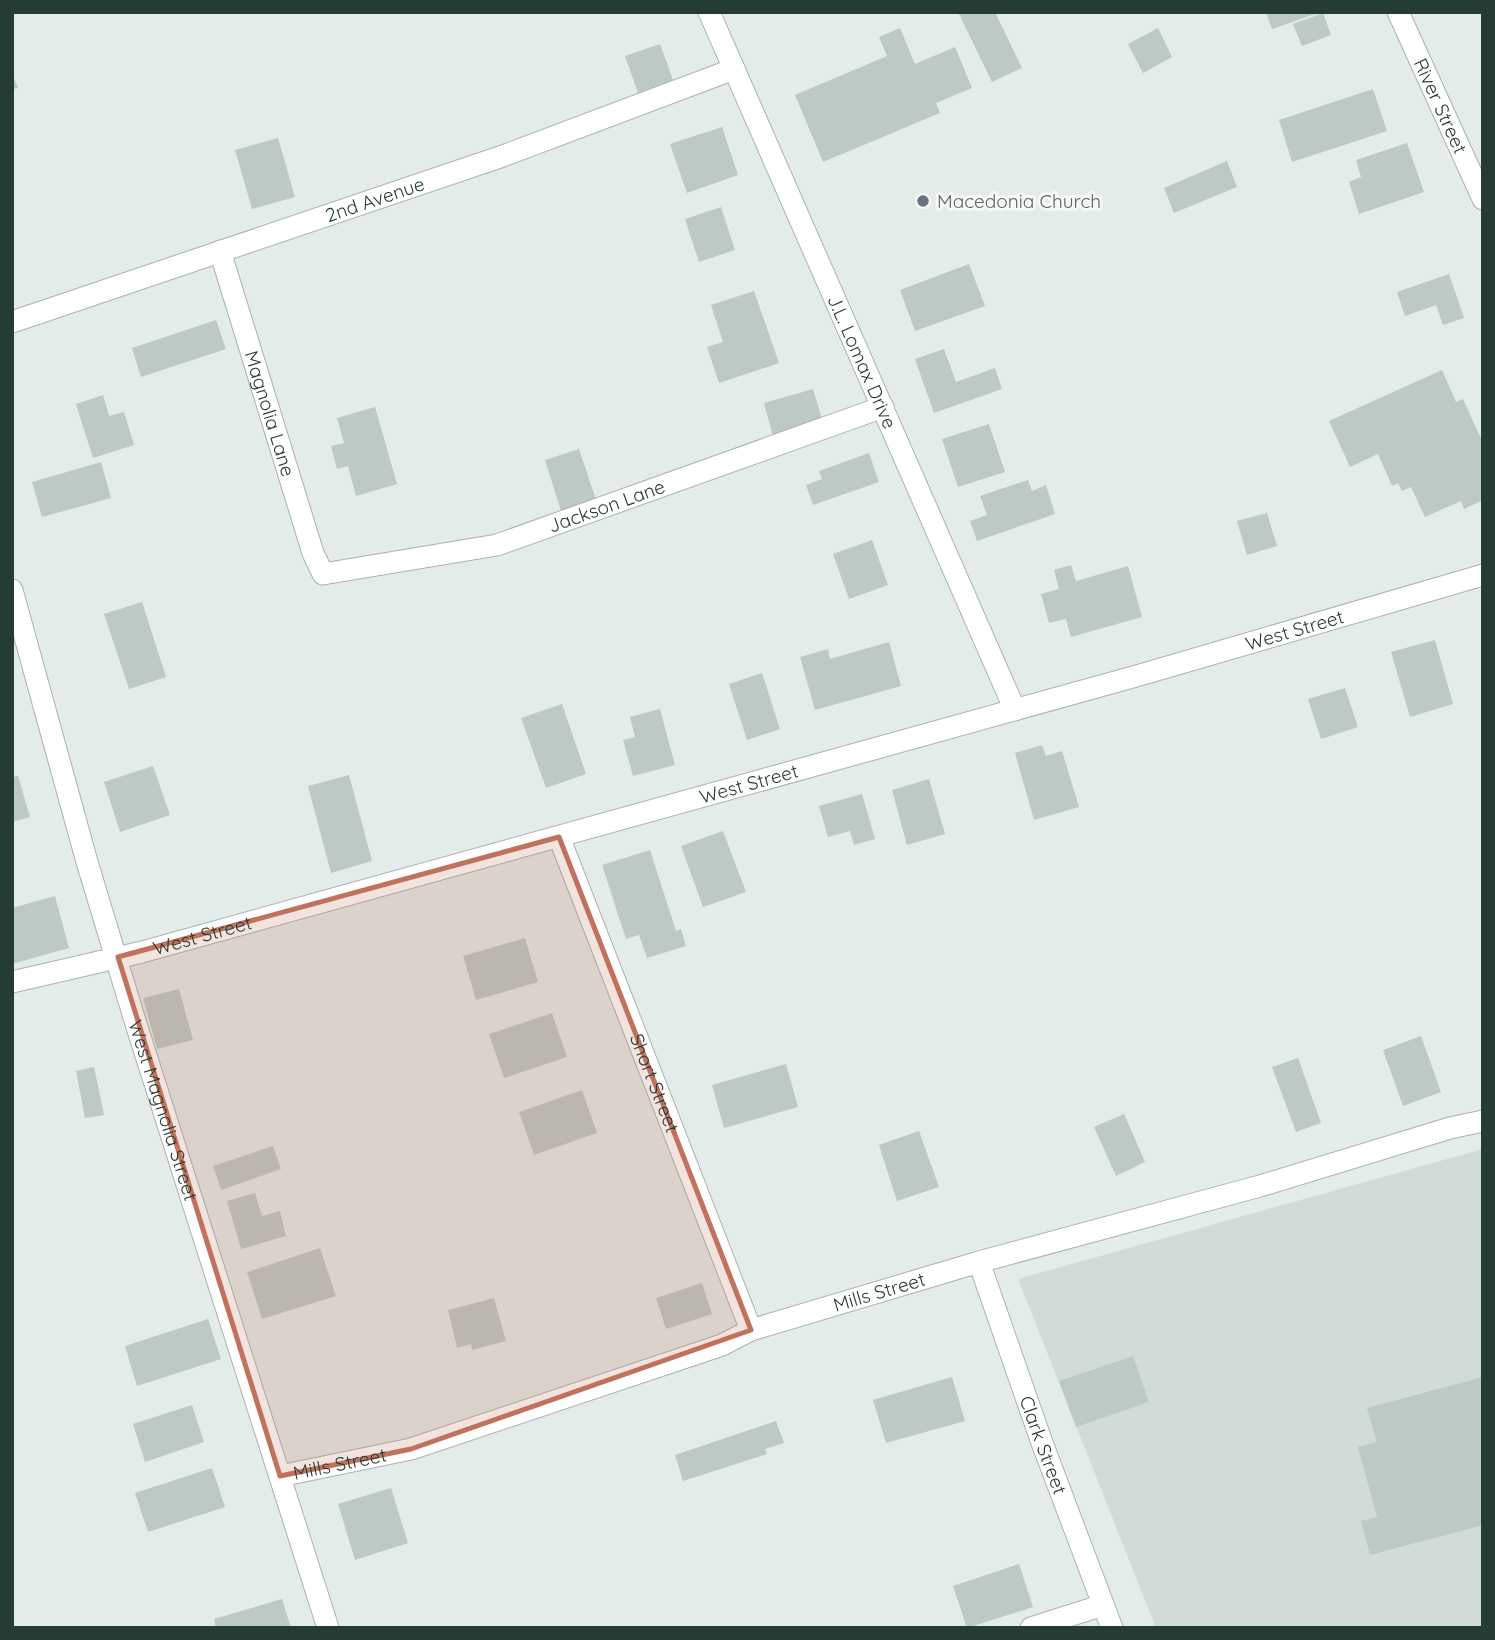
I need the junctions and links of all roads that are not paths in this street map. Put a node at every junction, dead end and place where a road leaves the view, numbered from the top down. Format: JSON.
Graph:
{"nodes":[{"id":1,"x":709,"y":12,"type":"edge"},
{"id":2,"x":1398,"y":12,"type":"edge"},
{"id":3,"x":734,"y":69,"type":"junction"},
{"id":4,"x":1483,"y":199,"type":"edge"},
{"id":5,"x":220,"y":251,"type":"junction"},
{"id":6,"x":12,"y":322,"type":"edge"},
{"id":7,"x":883,"y":407,"type":"junction"},
{"id":8,"x":323,"y":574,"type":"joint"},
{"id":9,"x":1483,"y":575,"type":"edge"},
{"id":10,"x":12,"y":590,"type":"edge"},
{"id":11,"x":1015,"y":710,"type":"junction"},
{"id":12,"x":559,"y":837,"type":"junction"},
{"id":13,"x":118,"y":957,"type":"junction"},
{"id":14,"x":12,"y":982,"type":"edge"},
{"id":15,"x":1483,"y":1121,"type":"edge"},
{"id":16,"x":979,"y":1262,"type":"junction"},
{"id":17,"x":751,"y":1330,"type":"junction"},
{"id":18,"x":280,"y":1476,"type":"junction"},
{"id":19,"x":1103,"y":1605,"type":"junction"},
{"id":20,"x":328,"y":1628,"type":"edge"},
{"id":21,"x":1031,"y":1628,"type":"edge"},
{"id":22,"x":1112,"y":1628,"type":"edge"}],
"edges":[{"from":1,"to":3,"type":"street","name":"J.L. Lomax Drive"},
{"from":2,"to":4,"type":"street","name":"River Street"},
{"from":3,"to":5,"type":"street","name":"2nd Avenue"},
{"from":3,"to":7,"type":"street","name":"J.L. Lomax Drive"},
{"from":5,"to":6,"type":"street","name":"2nd Avenue"},
{"from":5,"to":8,"type":"street","name":"Magnolia Lane"},
{"from":7,"to":8,"type":"street","name":"Jackson Lane"},
{"from":7,"to":11,"type":"street","name":"J.L. Lomax Drive"},
{"from":9,"to":11,"type":"street","name":"West Street"},
{"from":10,"to":13,"type":"street","name":"West Magnolia Street"},
{"from":11,"to":12,"type":"street","name":"West Street"},
{"from":12,"to":13,"type":"street","name":"West Street"},
{"from":12,"to":17,"type":"street","name":"Short Street"},
{"from":13,"to":14,"type":"street","name":"West Street"},
{"from":13,"to":18,"type":"street","name":"West Magnolia Street"},
{"from":15,"to":16,"type":"street","name":"Mills Street"},
{"from":16,"to":17,"type":"street","name":"Mills Street"},
{"from":16,"to":19,"type":"street","name":"Clark Street"},
{"from":17,"to":18,"type":"street","name":"Mills Street"},
{"from":18,"to":20,"type":"street","name":"West Magnolia Street"},
{"from":19,"to":21,"type":"street"},
{"from":19,"to":22,"type":"street","name":"Clark Street"}]}
